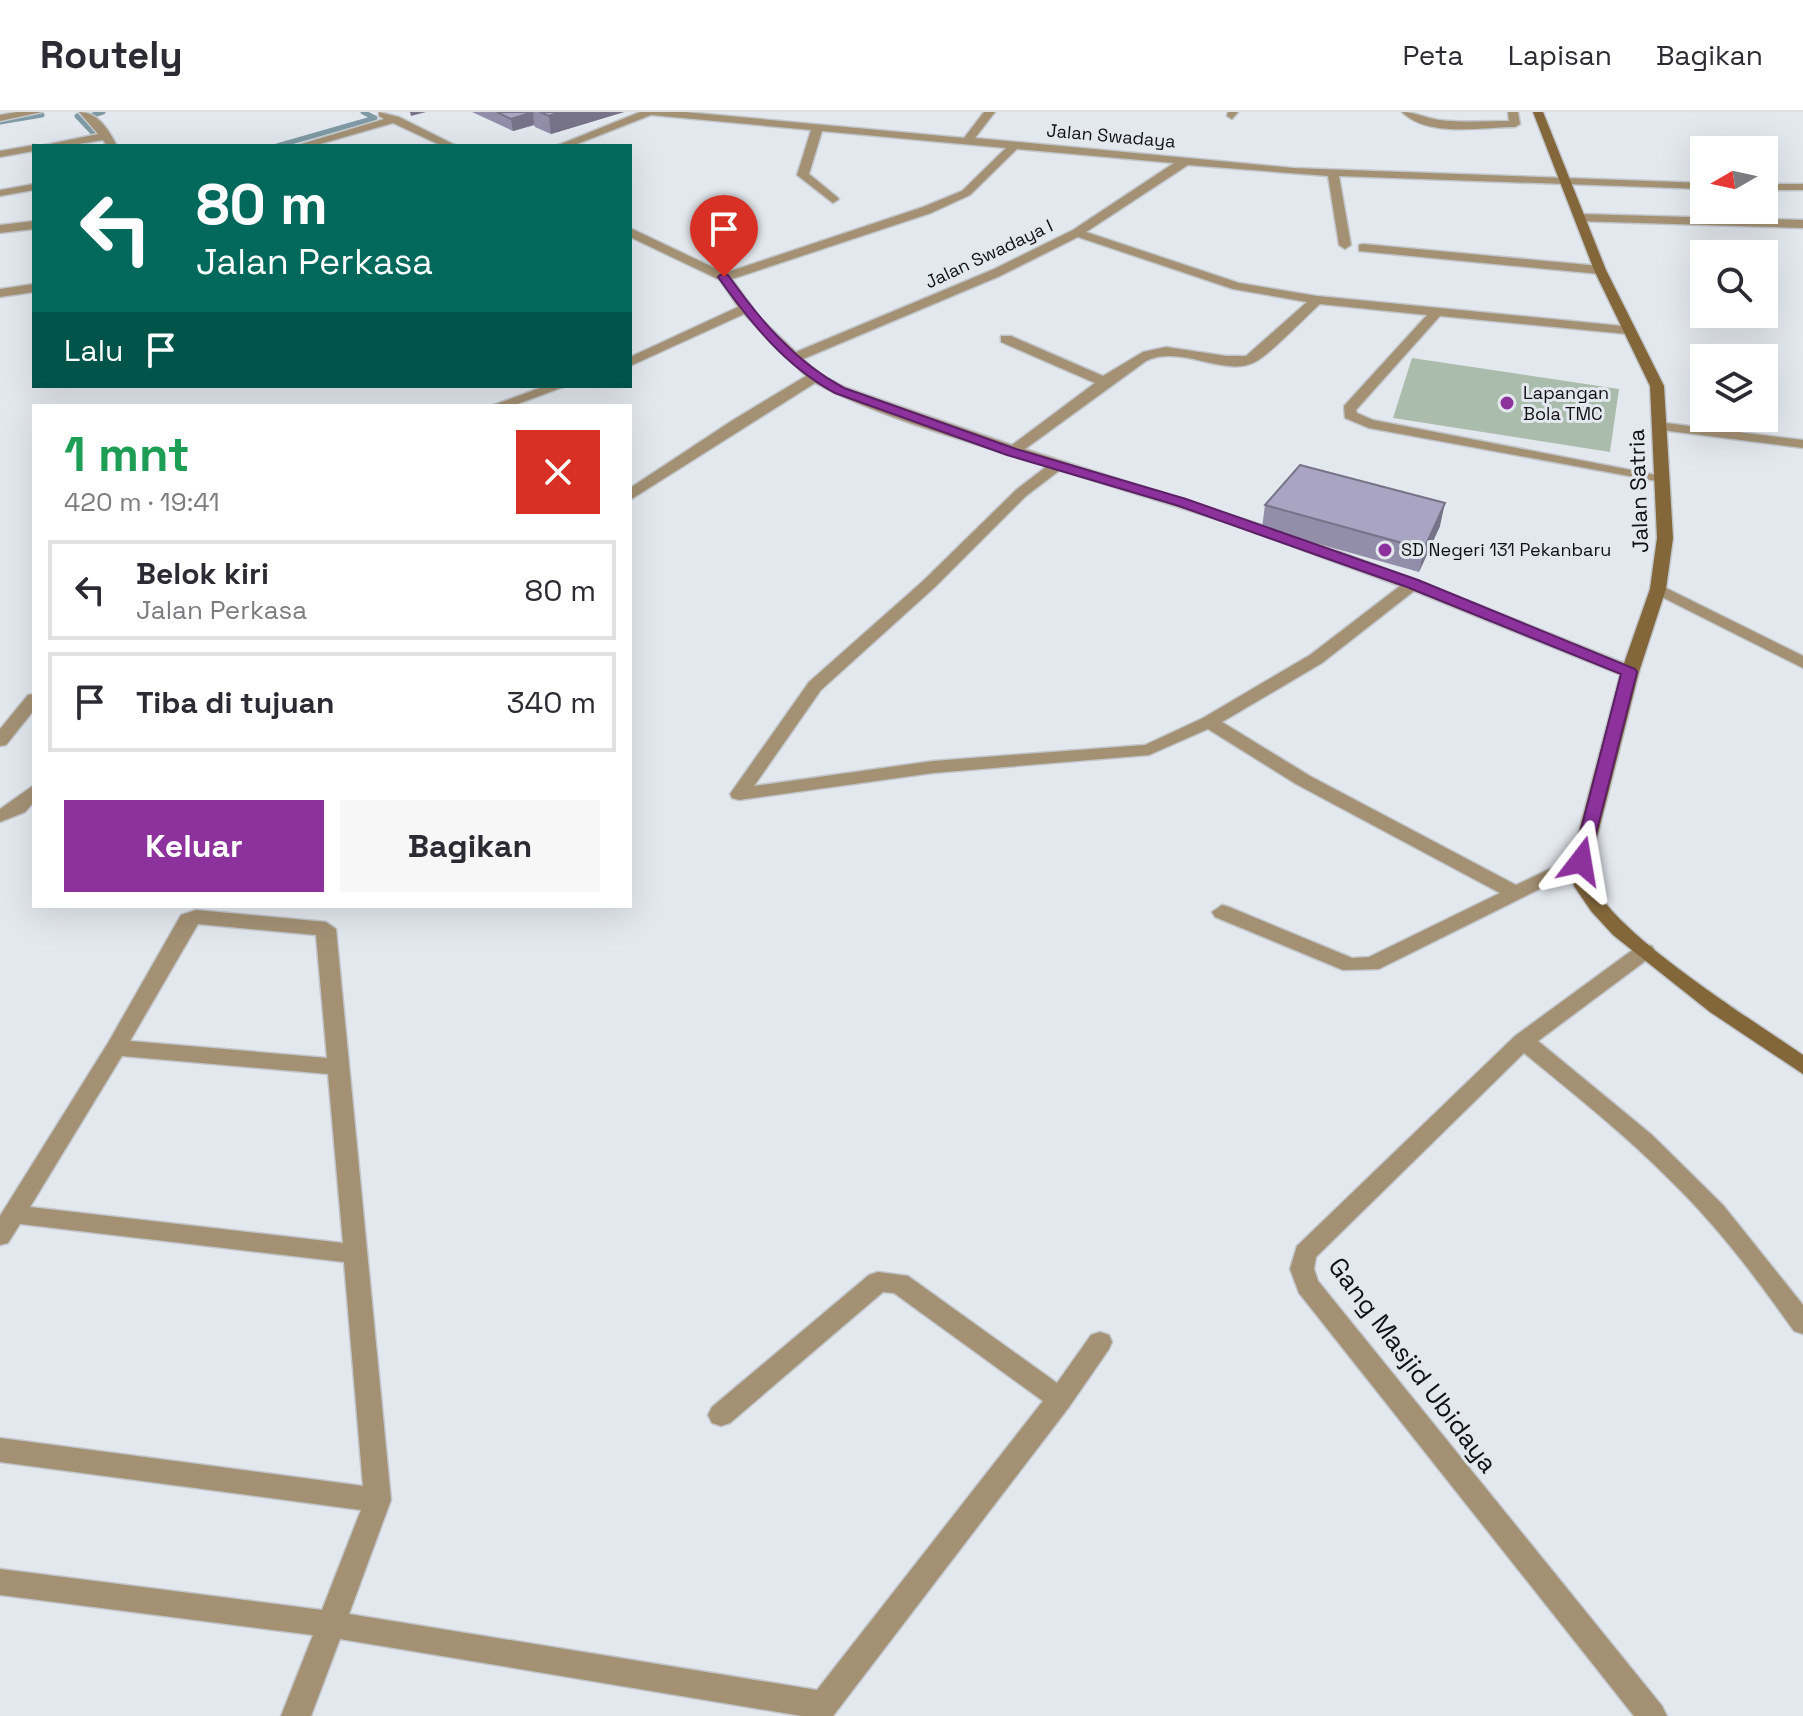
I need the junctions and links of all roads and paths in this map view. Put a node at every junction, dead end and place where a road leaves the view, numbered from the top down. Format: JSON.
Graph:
{"nodes":[{"id":1,"x":37,"y":112,"type":"edge"},
{"id":2,"x":84,"y":112,"type":"edge"},
{"id":3,"x":380,"y":112,"type":"edge"},
{"id":4,"x":990,"y":112,"type":"edge"},
{"id":5,"x":1407,"y":112,"type":"edge"},
{"id":6,"x":1513,"y":112,"type":"edge"},
{"id":7,"x":1538,"y":112,"type":"edge"},
{"id":8,"x":0,"y":118,"type":"edge"},
{"id":9,"x":395,"y":119,"type":"junction"},
{"id":10,"x":817,"y":128,"type":"junction"},
{"id":11,"x":109,"y":141,"type":"edge"},
{"id":12,"x":967,"y":141,"type":"junction"},
{"id":13,"x":71,"y":144,"type":"edge"},
{"id":14,"x":308,"y":144,"type":"edge"},
{"id":15,"x":444,"y":144,"type":"edge"},
{"id":16,"x":567,"y":144,"type":"edge"},
{"id":17,"x":1014,"y":146,"type":"junction"},
{"id":18,"x":32,"y":148,"type":"edge"},
{"id":19,"x":0,"y":154,"type":"edge"},
{"id":20,"x":1187,"y":160,"type":"junction"},
{"id":21,"x":1333,"y":173,"type":"junction"},
{"id":22,"x":1567,"y":182,"type":"junction"},
{"id":23,"x":1690,"y":186,"type":"edge"},
{"id":24,"x":32,"y":187,"type":"edge"},
{"id":25,"x":1778,"y":187,"type":"edge"},
{"id":26,"x":1803,"y":187,"type":"edge"},
{"id":27,"x":0,"y":193,"type":"edge"},
{"id":28,"x":833,"y":199,"type":"dead end"},
{"id":29,"x":1580,"y":218,"type":"junction"},
{"id":30,"x":1690,"y":221,"type":"edge"},
{"id":31,"x":1778,"y":223,"type":"edge"},
{"id":32,"x":1803,"y":224,"type":"edge"},
{"id":33,"x":32,"y":225,"type":"edge"},
{"id":34,"x":0,"y":229,"type":"edge"},
{"id":35,"x":632,"y":233,"type":"edge"},
{"id":36,"x":1077,"y":233,"type":"junction"},
{"id":37,"x":1345,"y":245,"type":"dead end"},
{"id":38,"x":1363,"y":248,"type":"dead end"},
{"id":39,"x":1600,"y":270,"type":"junction"},
{"id":40,"x":724,"y":277,"type":"junction"},
{"id":41,"x":32,"y":288,"type":"edge"},
{"id":42,"x":0,"y":293,"type":"edge"},
{"id":43,"x":1317,"y":300,"type":"junction"},
{"id":44,"x":746,"y":308,"type":"junction"},
{"id":45,"x":1436,"y":312,"type":"junction"},
{"id":46,"x":1627,"y":330,"type":"junction"},
{"id":47,"x":1006,"y":339,"type":"dead end"},
{"id":48,"x":794,"y":358,"type":"junction"},
{"id":49,"x":632,"y":361,"type":"edge"},
{"id":50,"x":815,"y":377,"type":"junction"},
{"id":51,"x":1112,"y":377,"type":"junction"},
{"id":52,"x":553,"y":388,"type":"edge"},
{"id":53,"x":504,"y":404,"type":"edge"},
{"id":54,"x":1658,"y":426,"type":"junction"},
{"id":55,"x":1803,"y":444,"type":"edge"},
{"id":56,"x":1012,"y":452,"type":"junction"},
{"id":57,"x":1057,"y":465,"type":"junction"},
{"id":58,"x":1662,"y":480,"type":"junction"},
{"id":59,"x":632,"y":492,"type":"edge"},
{"id":60,"x":1413,"y":584,"type":"junction"},
{"id":61,"x":1658,"y":589,"type":"junction"},
{"id":62,"x":1803,"y":663,"type":"edge"},
{"id":63,"x":1630,"y":672,"type":"junction"},
{"id":64,"x":32,"y":701,"type":"edge"},
{"id":65,"x":1209,"y":722,"type":"junction"},
{"id":66,"x":0,"y":741,"type":"edge"},
{"id":67,"x":32,"y":793,"type":"edge"},
{"id":68,"x":0,"y":816,"type":"edge"},
{"id":69,"x":1581,"y":861,"type":"junction"},
{"id":70,"x":1516,"y":893,"type":"junction"},
{"id":71,"x":1222,"y":912,"type":"dead end"},
{"id":72,"x":1645,"y":951,"type":"junction"},
{"id":73,"x":1523,"y":1041,"type":"junction"},
{"id":74,"x":116,"y":1048,"type":"junction"},
{"id":75,"x":1803,"y":1066,"type":"edge"},
{"id":76,"x":337,"y":1067,"type":"junction"},
{"id":77,"x":14,"y":1214,"type":"junction"},
{"id":78,"x":0,"y":1236,"type":"edge"},
{"id":79,"x":355,"y":1254,"type":"junction"},
{"id":80,"x":1803,"y":1324,"type":"edge"},
{"id":81,"x":1100,"y":1342,"type":"dead end"},
{"id":82,"x":1060,"y":1399,"type":"junction"},
{"id":83,"x":721,"y":1415,"type":"dead end"},
{"id":84,"x":0,"y":1450,"type":"edge"},
{"id":85,"x":378,"y":1500,"type":"junction"},
{"id":86,"x":0,"y":1582,"type":"edge"},
{"id":87,"x":331,"y":1624,"type":"junction"},
{"id":88,"x":819,"y":1711,"type":"edge"},
{"id":89,"x":296,"y":1716,"type":"edge"},
{"id":90,"x":1652,"y":1716,"type":"edge"}],
"edges":[{"from":1,"to":8,"type":"street"},
{"from":2,"to":11,"type":"street"},
{"from":3,"to":9,"type":"street"},
{"from":4,"to":12,"type":"street"},
{"from":5,"to":6,"type":"street"},
{"from":7,"to":22,"type":"street","name":"Jalan Satria"},
{"from":9,"to":14,"type":"street"},
{"from":9,"to":15,"type":"street"},
{"from":10,"to":12,"type":"street","name":"Jalan Swadaya"},
{"from":10,"to":16,"type":"street","name":"Jalan Swadaya"},
{"from":10,"to":28,"type":"street"},
{"from":11,"to":13,"type":"street"},
{"from":12,"to":17,"type":"street","name":"Jalan Swadaya"},
{"from":17,"to":20,"type":"street","name":"Jalan Swadaya"},
{"from":17,"to":40,"type":"street"},
{"from":18,"to":19,"type":"street"},
{"from":20,"to":21,"type":"street","name":"Jalan Swadaya"},
{"from":20,"to":36,"type":"street","name":"Jalan Swadaya I"},
{"from":21,"to":22,"type":"street","name":"Jalan Swadaya"},
{"from":21,"to":37,"type":"street"},
{"from":22,"to":23,"type":"street","name":"Jalan Swadaya"},
{"from":22,"to":29,"type":"street","name":"Jalan Satria"},
{"from":24,"to":27,"type":"street"},
{"from":25,"to":26,"type":"street"},
{"from":29,"to":30,"type":"street"},
{"from":29,"to":39,"type":"street","name":"Jalan Satria"},
{"from":31,"to":32,"type":"street"},
{"from":33,"to":34,"type":"street"},
{"from":35,"to":40,"type":"street"},
{"from":36,"to":43,"type":"street"},
{"from":36,"to":48,"type":"street","name":"Jalan Swadaya I"},
{"from":38,"to":39,"type":"street"},
{"from":39,"to":46,"type":"street","name":"Jalan Satria"},
{"from":40,"to":44,"type":"street"},
{"from":41,"to":42,"type":"street"},
{"from":43,"to":45,"type":"street"},
{"from":43,"to":51,"type":"street"},
{"from":44,"to":48,"type":"street"},
{"from":44,"to":49,"type":"street"},
{"from":45,"to":46,"type":"street"},
{"from":45,"to":58,"type":"street"},
{"from":46,"to":54,"type":"street","name":"Jalan Satria"},
{"from":47,"to":51,"type":"street"},
{"from":48,"to":50,"type":"street"},
{"from":50,"to":56,"type":"street"},
{"from":50,"to":59,"type":"street"},
{"from":51,"to":56,"type":"street"},
{"from":52,"to":53,"type":"street"},
{"from":54,"to":55,"type":"street"},
{"from":54,"to":58,"type":"street","name":"Jalan Satria"},
{"from":56,"to":57,"type":"street"},
{"from":57,"to":60,"type":"street"},
{"from":57,"to":65,"type":"street"},
{"from":58,"to":61,"type":"street","name":"Jalan Satria"},
{"from":60,"to":63,"type":"street"},
{"from":60,"to":65,"type":"street"},
{"from":61,"to":62,"type":"street"},
{"from":61,"to":63,"type":"street","name":"Jalan Satria"},
{"from":63,"to":69,"type":"street","name":"Jalan Satria"},
{"from":64,"to":66,"type":"street"},
{"from":65,"to":70,"type":"street"},
{"from":67,"to":68,"type":"street"},
{"from":69,"to":70,"type":"street"},
{"from":69,"to":72,"type":"street"},
{"from":70,"to":71,"type":"street"},
{"from":72,"to":73,"type":"street","name":"Gang Masjid Ubidaya"},
{"from":72,"to":75,"type":"street"},
{"from":73,"to":80,"type":"street"},
{"from":73,"to":90,"type":"street","name":"Gang Masjid Ubidaya"},
{"from":74,"to":76,"type":"street"},
{"from":74,"to":76,"type":"street"},
{"from":74,"to":77,"type":"street"},
{"from":76,"to":79,"type":"street"},
{"from":77,"to":78,"type":"street"},
{"from":77,"to":79,"type":"street"},
{"from":79,"to":85,"type":"street"},
{"from":81,"to":82,"type":"street"},
{"from":82,"to":83,"type":"street"},
{"from":82,"to":88,"type":"street"},
{"from":84,"to":85,"type":"street"},
{"from":85,"to":87,"type":"street"},
{"from":86,"to":87,"type":"street"},
{"from":87,"to":88,"type":"street"},
{"from":87,"to":89,"type":"street"}]}
